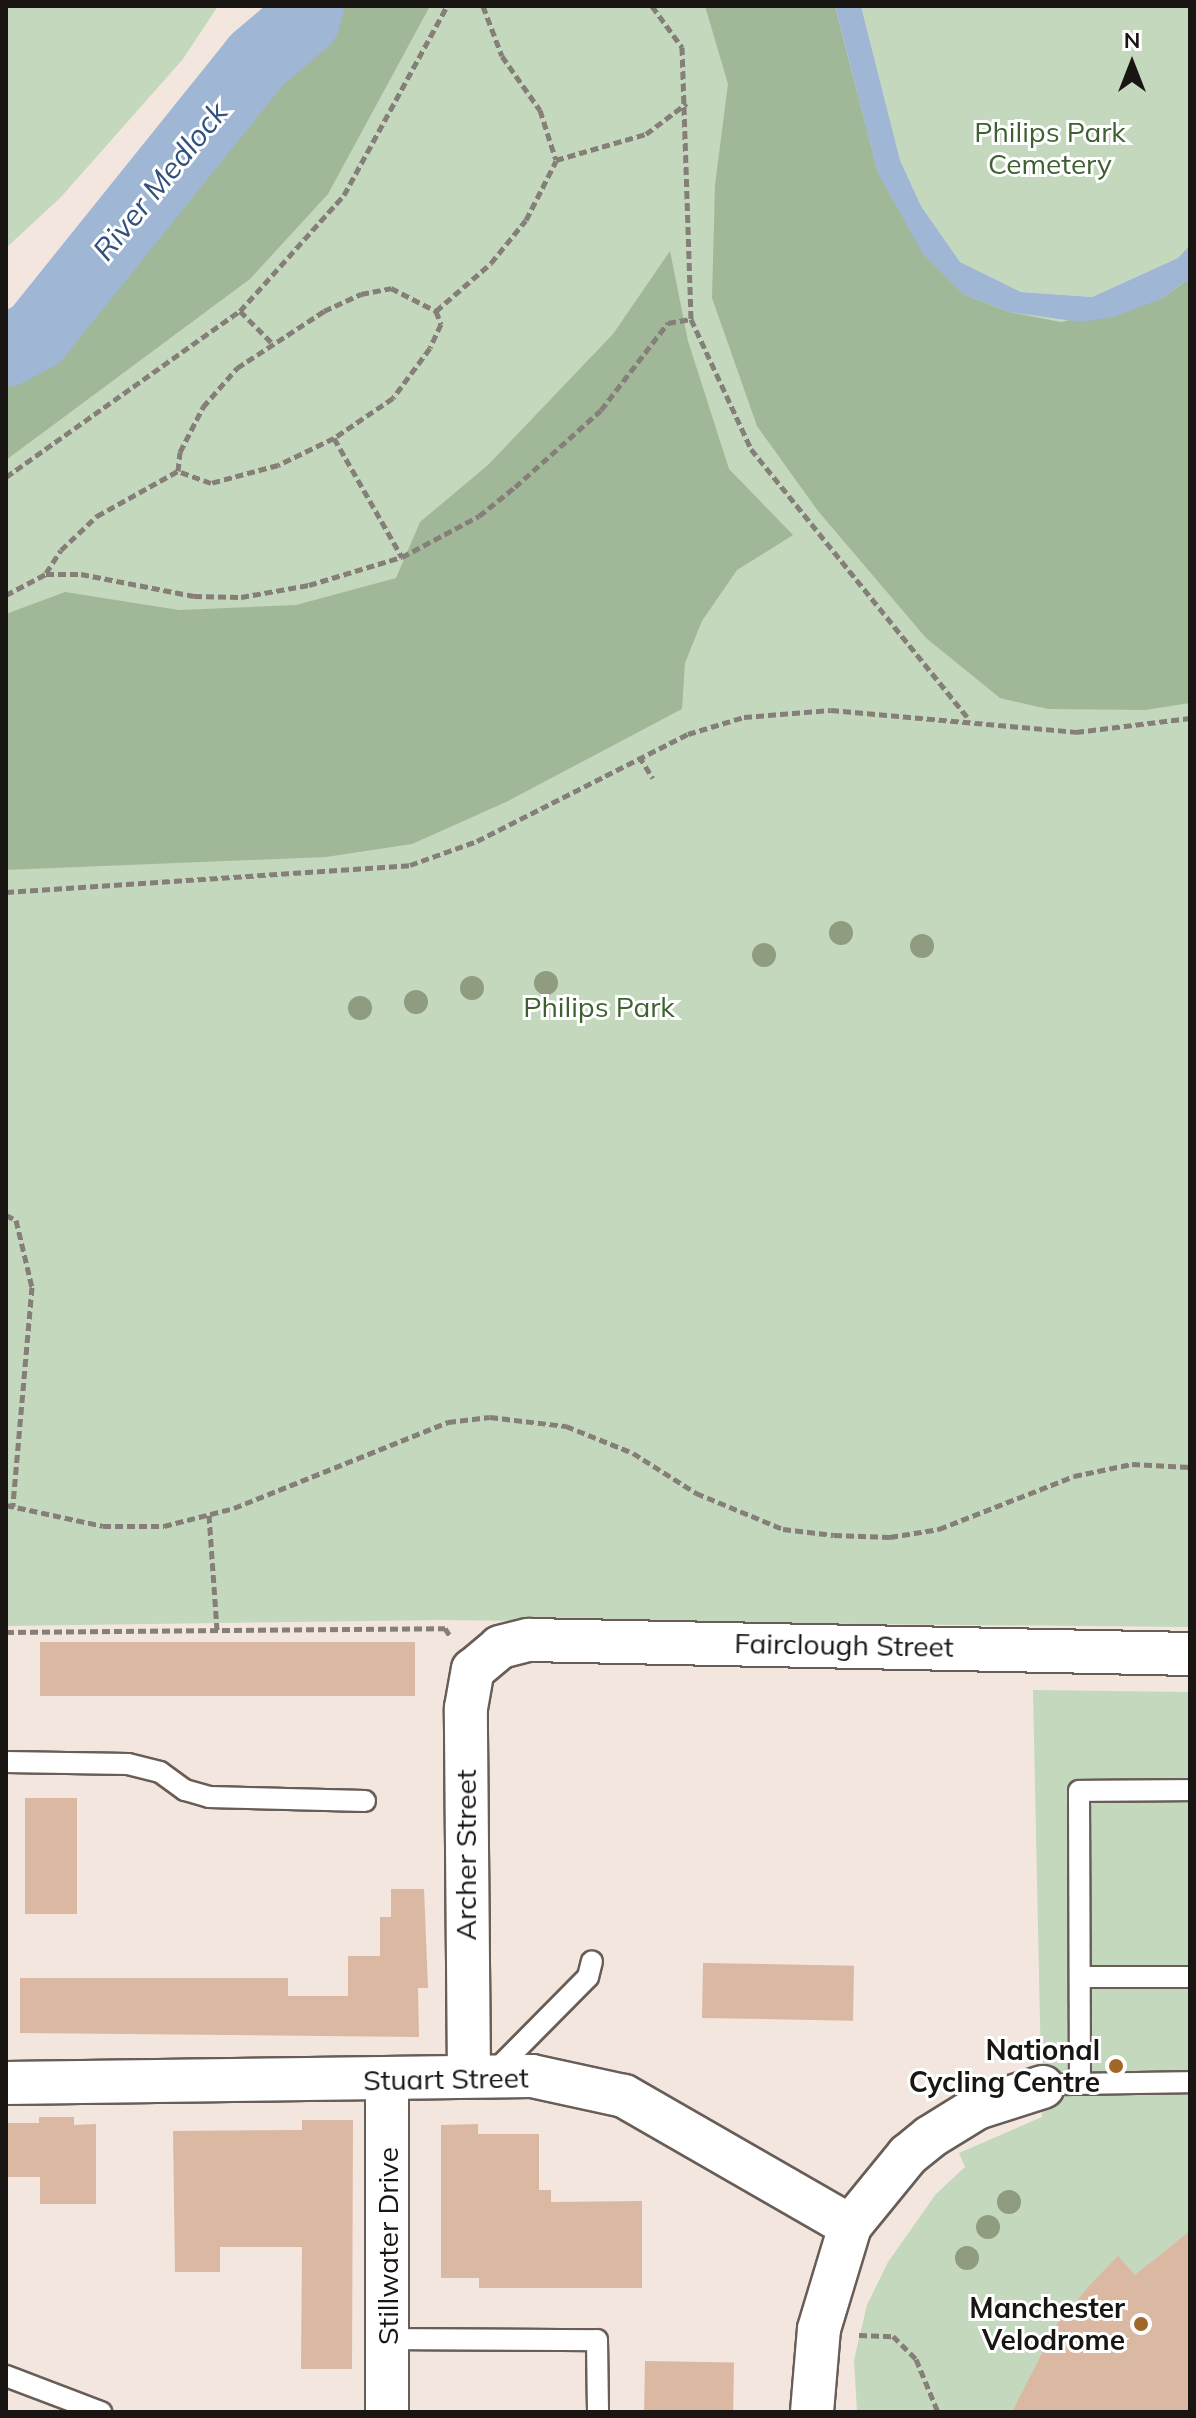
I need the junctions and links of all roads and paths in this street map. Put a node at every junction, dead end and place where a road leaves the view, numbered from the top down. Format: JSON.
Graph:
{"nodes":[{"id":1,"x":447,"y":6,"type":"edge"},
{"id":2,"x":483,"y":6,"type":"edge"},
{"id":3,"x":652,"y":6,"type":"edge"},
{"id":4,"x":687,"y":103,"type":"junction"},
{"id":5,"x":556,"y":160,"type":"junction"},
{"id":6,"x":240,"y":311,"type":"junction"},
{"id":7,"x":436,"y":311,"type":"junction"},
{"id":8,"x":691,"y":319,"type":"junction"},
{"id":9,"x":271,"y":342,"type":"junction"},
{"id":10,"x":334,"y":438,"type":"junction"},
{"id":11,"x":178,"y":471,"type":"junction"},
{"id":12,"x":6,"y":477,"type":"edge"},
{"id":13,"x":402,"y":557,"type":"junction"},
{"id":14,"x":46,"y":574,"type":"junction"},
{"id":15,"x":6,"y":595,"type":"edge"},
{"id":16,"x":1190,"y":718,"type":"edge"},
{"id":17,"x":971,"y":720,"type":"junction"},
{"id":18,"x":639,"y":756,"type":"junction"},
{"id":19,"x":653,"y":778,"type":"dead end"},
{"id":20,"x":6,"y":892,"type":"edge"},
{"id":21,"x":6,"y":1215,"type":"edge"},
{"id":22,"x":1190,"y":1467,"type":"edge"},
{"id":23,"x":9,"y":1506,"type":"edge"},
{"id":24,"x":209,"y":1515,"type":"junction"},
{"id":25,"x":217,"y":1630,"type":"junction"},
{"id":26,"x":6,"y":1632,"type":"edge"},
{"id":27,"x":1190,"y":1654,"type":"edge"},
{"id":28,"x":486,"y":1658,"type":"junction"},
{"id":29,"x":6,"y":1762,"type":"edge"},
{"id":30,"x":1190,"y":1790,"type":"edge"},
{"id":31,"x":365,"y":1801,"type":"dead end"},
{"id":32,"x":592,"y":1961,"type":"dead end"},
{"id":33,"x":1082,"y":1977,"type":"junction"},
{"id":34,"x":1190,"y":1977,"type":"edge"},
{"id":35,"x":480,"y":2076,"type":"junction"},
{"id":36,"x":387,"y":2079,"type":"junction"},
{"id":37,"x":1190,"y":2082,"type":"edge"},
{"id":38,"x":6,"y":2083,"type":"edge"},
{"id":39,"x":1062,"y":2085,"type":"junction"},
{"id":40,"x":850,"y":2226,"type":"junction"},
{"id":41,"x":854,"y":2335,"type":"dead end"},
{"id":42,"x":388,"y":2339,"type":"junction"},
{"id":43,"x":6,"y":2376,"type":"edge"},
{"id":44,"x":101,"y":2412,"type":"edge"},
{"id":45,"x":387,"y":2412,"type":"edge"},
{"id":46,"x":598,"y":2412,"type":"edge"},
{"id":47,"x":812,"y":2412,"type":"edge"},
{"id":48,"x":938,"y":2412,"type":"edge"}],
"edges":[{"from":1,"to":6,"type":"path"},
{"from":2,"to":5,"type":"path"},
{"from":3,"to":4,"type":"path"},
{"from":4,"to":5,"type":"path"},
{"from":4,"to":8,"type":"path"},
{"from":5,"to":7,"type":"path"},
{"from":6,"to":9,"type":"path"},
{"from":6,"to":12,"type":"path"},
{"from":7,"to":9,"type":"path"},
{"from":7,"to":10,"type":"path"},
{"from":8,"to":13,"type":"path"},
{"from":8,"to":17,"type":"path"},
{"from":9,"to":11,"type":"path"},
{"from":10,"to":11,"type":"path"},
{"from":10,"to":13,"type":"path"},
{"from":11,"to":14,"type":"path"},
{"from":13,"to":14,"type":"path"},
{"from":14,"to":15,"type":"path"},
{"from":16,"to":17,"type":"path"},
{"from":17,"to":18,"type":"path"},
{"from":18,"to":19,"type":"path"},
{"from":18,"to":20,"type":"path"},
{"from":21,"to":23,"type":"path"},
{"from":22,"to":24,"type":"path"},
{"from":23,"to":24,"type":"path"},
{"from":24,"to":25,"type":"path"},
{"from":25,"to":26,"type":"path"},
{"from":25,"to":28,"type":"path"},
{"from":27,"to":28,"type":"street","name":"Fairclough Street"},
{"from":28,"to":35,"type":"street","name":"Archer Street"},
{"from":29,"to":31,"type":"lane"},
{"from":30,"to":33,"type":"lane"},
{"from":32,"to":35,"type":"lane"},
{"from":33,"to":34,"type":"lane"},
{"from":33,"to":39,"type":"lane"},
{"from":35,"to":36,"type":"street","name":"Stuart Street"},
{"from":35,"to":40,"type":"street","name":"Stuart Street"},
{"from":36,"to":38,"type":"street","name":"Stuart Street"},
{"from":36,"to":42,"type":"street","name":"Stillwater Drive"},
{"from":37,"to":39,"type":"lane"},
{"from":39,"to":40,"type":"street"},
{"from":40,"to":47,"type":"street"},
{"from":41,"to":48,"type":"path"},
{"from":42,"to":45,"type":"street","name":"Stillwater Drive"},
{"from":42,"to":46,"type":"lane"},
{"from":43,"to":44,"type":"lane"}]}
